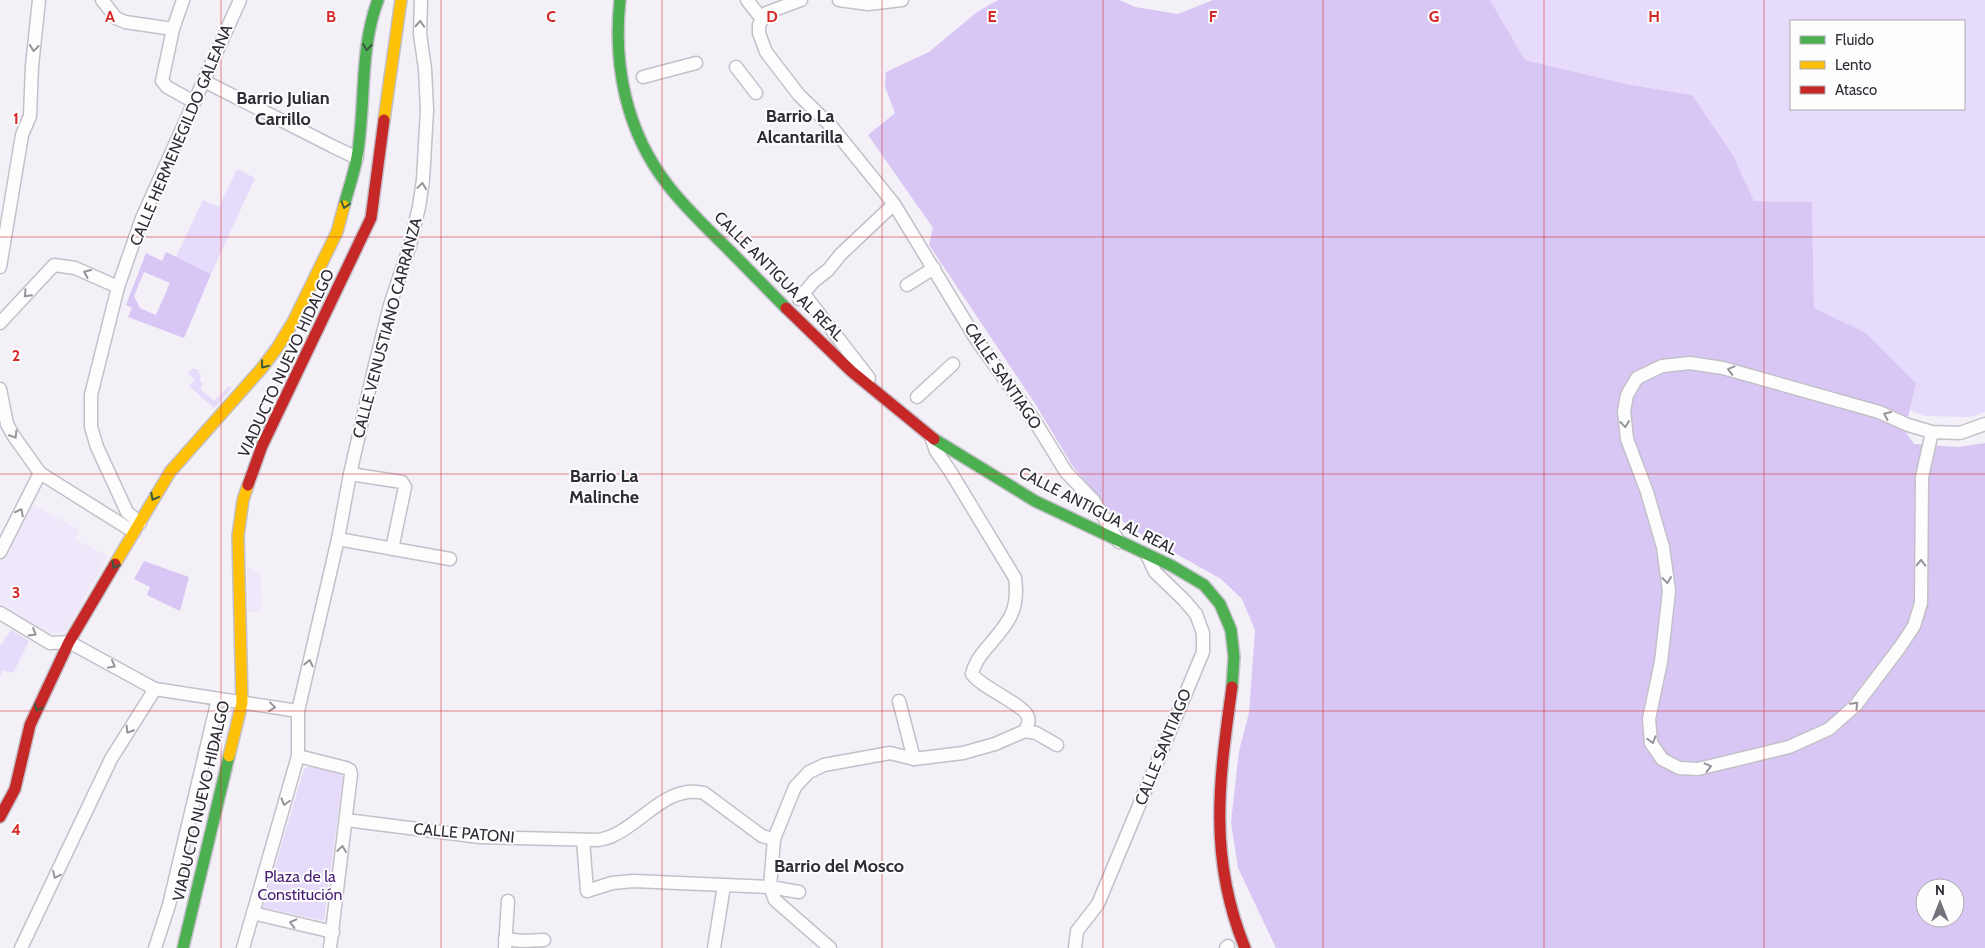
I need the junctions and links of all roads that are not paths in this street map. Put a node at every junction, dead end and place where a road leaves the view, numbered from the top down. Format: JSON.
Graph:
{"nodes":[{"id":1,"x":39,"y":0,"type":"edge"},
{"id":2,"x":102,"y":0,"type":"edge"},
{"id":3,"x":183,"y":0,"type":"edge"},
{"id":4,"x":240,"y":0,"type":"edge"},
{"id":5,"x":378,"y":0,"type":"edge"},
{"id":6,"x":401,"y":0,"type":"edge"},
{"id":7,"x":421,"y":0,"type":"edge"},
{"id":8,"x":620,"y":0,"type":"edge"},
{"id":9,"x":747,"y":0,"type":"edge"},
{"id":10,"x":801,"y":0,"type":"edge"},
{"id":11,"x":839,"y":0,"type":"edge"},
{"id":12,"x":899,"y":1,"type":"edge"},
{"id":13,"x":762,"y":19,"type":"junction"},
{"id":14,"x":173,"y":29,"type":"junction"},
{"id":15,"x":696,"y":64,"type":"dead end"},
{"id":16,"x":736,"y":67,"type":"dead end"},
{"id":17,"x":642,"y":77,"type":"dead end"},
{"id":18,"x":204,"y":81,"type":"junction"},
{"id":19,"x":756,"y":93,"type":"dead end"},
{"id":20,"x":194,"y":102,"type":"junction"},
{"id":21,"x":357,"y":158,"type":"junction"},
{"id":22,"x":894,"y":204,"type":"junction"},
{"id":23,"x":0,"y":264,"type":"edge"},
{"id":24,"x":934,"y":268,"type":"junction"},
{"id":25,"x":907,"y":286,"type":"dead end"},
{"id":26,"x":118,"y":287,"type":"junction"},
{"id":27,"x":0,"y":324,"type":"edge"},
{"id":28,"x":953,"y":364,"type":"dead end"},
{"id":29,"x":0,"y":388,"type":"edge"},
{"id":30,"x":917,"y":397,"type":"dead end"},
{"id":31,"x":884,"y":398,"type":"junction"},
{"id":32,"x":1985,"y":424,"type":"edge"},
{"id":33,"x":1932,"y":432,"type":"junction"},
{"id":34,"x":931,"y":437,"type":"junction"},
{"id":35,"x":40,"y":473,"type":"junction"},
{"id":36,"x":350,"y":474,"type":"junction"},
{"id":37,"x":137,"y":528,"type":"junction"},
{"id":38,"x":338,"y":539,"type":"junction"},
{"id":39,"x":1120,"y":542,"type":"junction"},
{"id":40,"x":392,"y":549,"type":"junction"},
{"id":41,"x":0,"y":552,"type":"edge"},
{"id":42,"x":1146,"y":555,"type":"junction"},
{"id":43,"x":450,"y":559,"type":"dead end"},
{"id":44,"x":0,"y":613,"type":"edge"},
{"id":45,"x":69,"y":642,"type":"junction"},
{"id":46,"x":155,"y":689,"type":"junction"},
{"id":47,"x":218,"y":699,"type":"junction"},
{"id":48,"x":899,"y":701,"type":"dead end"},
{"id":49,"x":242,"y":703,"type":"junction"},
{"id":50,"x":298,"y":710,"type":"junction"},
{"id":51,"x":1025,"y":731,"type":"junction"},
{"id":52,"x":1057,"y":745,"type":"dead end"},
{"id":53,"x":298,"y":756,"type":"junction"},
{"id":54,"x":914,"y":759,"type":"junction"},
{"id":55,"x":0,"y":818,"type":"edge"},
{"id":56,"x":346,"y":820,"type":"junction"},
{"id":57,"x":774,"y":839,"type":"junction"},
{"id":58,"x":583,"y":840,"type":"junction"},
{"id":59,"x":724,"y":886,"type":"junction"},
{"id":60,"x":770,"y":887,"type":"junction"},
{"id":61,"x":798,"y":892,"type":"dead end"},
{"id":62,"x":508,"y":900,"type":"dead end"},
{"id":63,"x":253,"y":913,"type":"junction"},
{"id":64,"x":333,"y":932,"type":"junction"},
{"id":65,"x":544,"y":940,"type":"dead end"},
{"id":66,"x":505,"y":943,"type":"edge"},
{"id":67,"x":22,"y":948,"type":"edge"},
{"id":68,"x":155,"y":948,"type":"edge"},
{"id":69,"x":183,"y":948,"type":"edge"},
{"id":70,"x":243,"y":948,"type":"edge"},
{"id":71,"x":330,"y":948,"type":"edge"},
{"id":72,"x":714,"y":948,"type":"edge"},
{"id":73,"x":830,"y":948,"type":"edge"},
{"id":74,"x":1075,"y":948,"type":"edge"},
{"id":75,"x":1245,"y":948,"type":"edge"}],
"edges":[{"from":1,"to":23,"type":"street","one_way":true},
{"from":2,"to":14,"type":"street"},
{"from":3,"to":14,"type":"street"},
{"from":4,"to":18,"type":"street","name":"CALLE HERMENEGILDO GALEANA"},
{"from":5,"to":21,"type":"main road","one_way":true},
{"from":6,"to":49,"type":"main road","name":"VIADUCTO NUEVO HIDALGO"},
{"from":36,"to":7,"type":"street","name":"CALLE VENUSTIANO CARRANZA","one_way":true},
{"from":8,"to":31,"type":"main road","name":"CALLE ANTIGUA AL REAL"},
{"from":9,"to":13,"type":"street"},
{"from":10,"to":13,"type":"street"},
{"from":11,"to":12,"type":"street"},
{"from":13,"to":22,"type":"street","name":"CALLE SANTIAGO"},
{"from":14,"to":20,"type":"street"},
{"from":15,"to":17,"type":"street"},
{"from":16,"to":19,"type":"street"},
{"from":18,"to":20,"type":"street","name":"CALLE HERMENEGILDO GALEANA"},
{"from":18,"to":21,"type":"street"},
{"from":20,"to":26,"type":"street","name":"CALLE HERMENEGILDO GALEANA"},
{"from":21,"to":37,"type":"main road","one_way":true},
{"from":22,"to":24,"type":"street","name":"CALLE SANTIAGO"},
{"from":22,"to":31,"type":"street"},
{"from":24,"to":25,"type":"street"},
{"from":24,"to":39,"type":"street","name":"CALLE SANTIAGO"},
{"from":26,"to":27,"type":"street","one_way":true},
{"from":26,"to":37,"type":"street","name":"CALLE HERMENEGILDO GALEANA"},
{"from":28,"to":30,"type":"street"},
{"from":29,"to":35,"type":"street","one_way":true},
{"from":31,"to":34,"type":"main road","name":"CALLE ANTIGUA AL REAL"},
{"from":32,"to":33,"type":"street"},
{"from":33,"to":33,"type":"street","one_way":true},
{"from":34,"to":39,"type":"main road","name":"CALLE ANTIGUA AL REAL"},
{"from":34,"to":51,"type":"street"},
{"from":35,"to":37,"type":"street"},
{"from":41,"to":35,"type":"street","one_way":true},
{"from":36,"to":38,"type":"street","name":"CALLE VENUSTIANO CARRANZA"},
{"from":36,"to":40,"type":"street"},
{"from":37,"to":45,"type":"main road","one_way":true},
{"from":38,"to":40,"type":"street"},
{"from":50,"to":38,"type":"street","name":"CALLE VENUSTIANO CARRANZA","one_way":true},
{"from":39,"to":42,"type":"main road","name":"CALLE ANTIGUA AL REAL"},
{"from":40,"to":43,"type":"street"},
{"from":42,"to":74,"type":"street","name":"CALLE SANTIAGO"},
{"from":42,"to":75,"type":"main road","name":"CALLE ANTIGUA AL REAL"},
{"from":44,"to":45,"type":"street","one_way":true},
{"from":45,"to":46,"type":"street","one_way":true},
{"from":45,"to":55,"type":"main road","one_way":true},
{"from":46,"to":47,"type":"street"},
{"from":46,"to":67,"type":"street","one_way":true},
{"from":47,"to":49,"type":"street"},
{"from":47,"to":68,"type":"street"},
{"from":48,"to":54,"type":"street"},
{"from":49,"to":50,"type":"street","one_way":true},
{"from":49,"to":69,"type":"main road","name":"VIADUCTO NUEVO HIDALGO"},
{"from":50,"to":53,"type":"street","name":"CALLE VENUSTIANO CARRANZA"},
{"from":51,"to":52,"type":"street"},
{"from":51,"to":54,"type":"street"},
{"from":53,"to":56,"type":"street"},
{"from":53,"to":63,"type":"street","name":"CALLE VENUSTIANO CARRANZA","one_way":true},
{"from":54,"to":57,"type":"street"},
{"from":56,"to":58,"type":"street","name":"CALLE PATONI"},
{"from":64,"to":56,"type":"street","one_way":true},
{"from":57,"to":58,"type":"street","name":"CALLE PATONI"},
{"from":57,"to":60,"type":"street"},
{"from":58,"to":59,"type":"street"},
{"from":59,"to":60,"type":"street"},
{"from":59,"to":72,"type":"street"},
{"from":60,"to":61,"type":"street"},
{"from":60,"to":73,"type":"street"},
{"from":62,"to":66,"type":"street"},
{"from":64,"to":63,"type":"street","one_way":true},
{"from":63,"to":70,"type":"street","name":"CALLE VENUSTIANO CARRANZA"},
{"from":64,"to":71,"type":"street"},
{"from":65,"to":66,"type":"street"}]}
